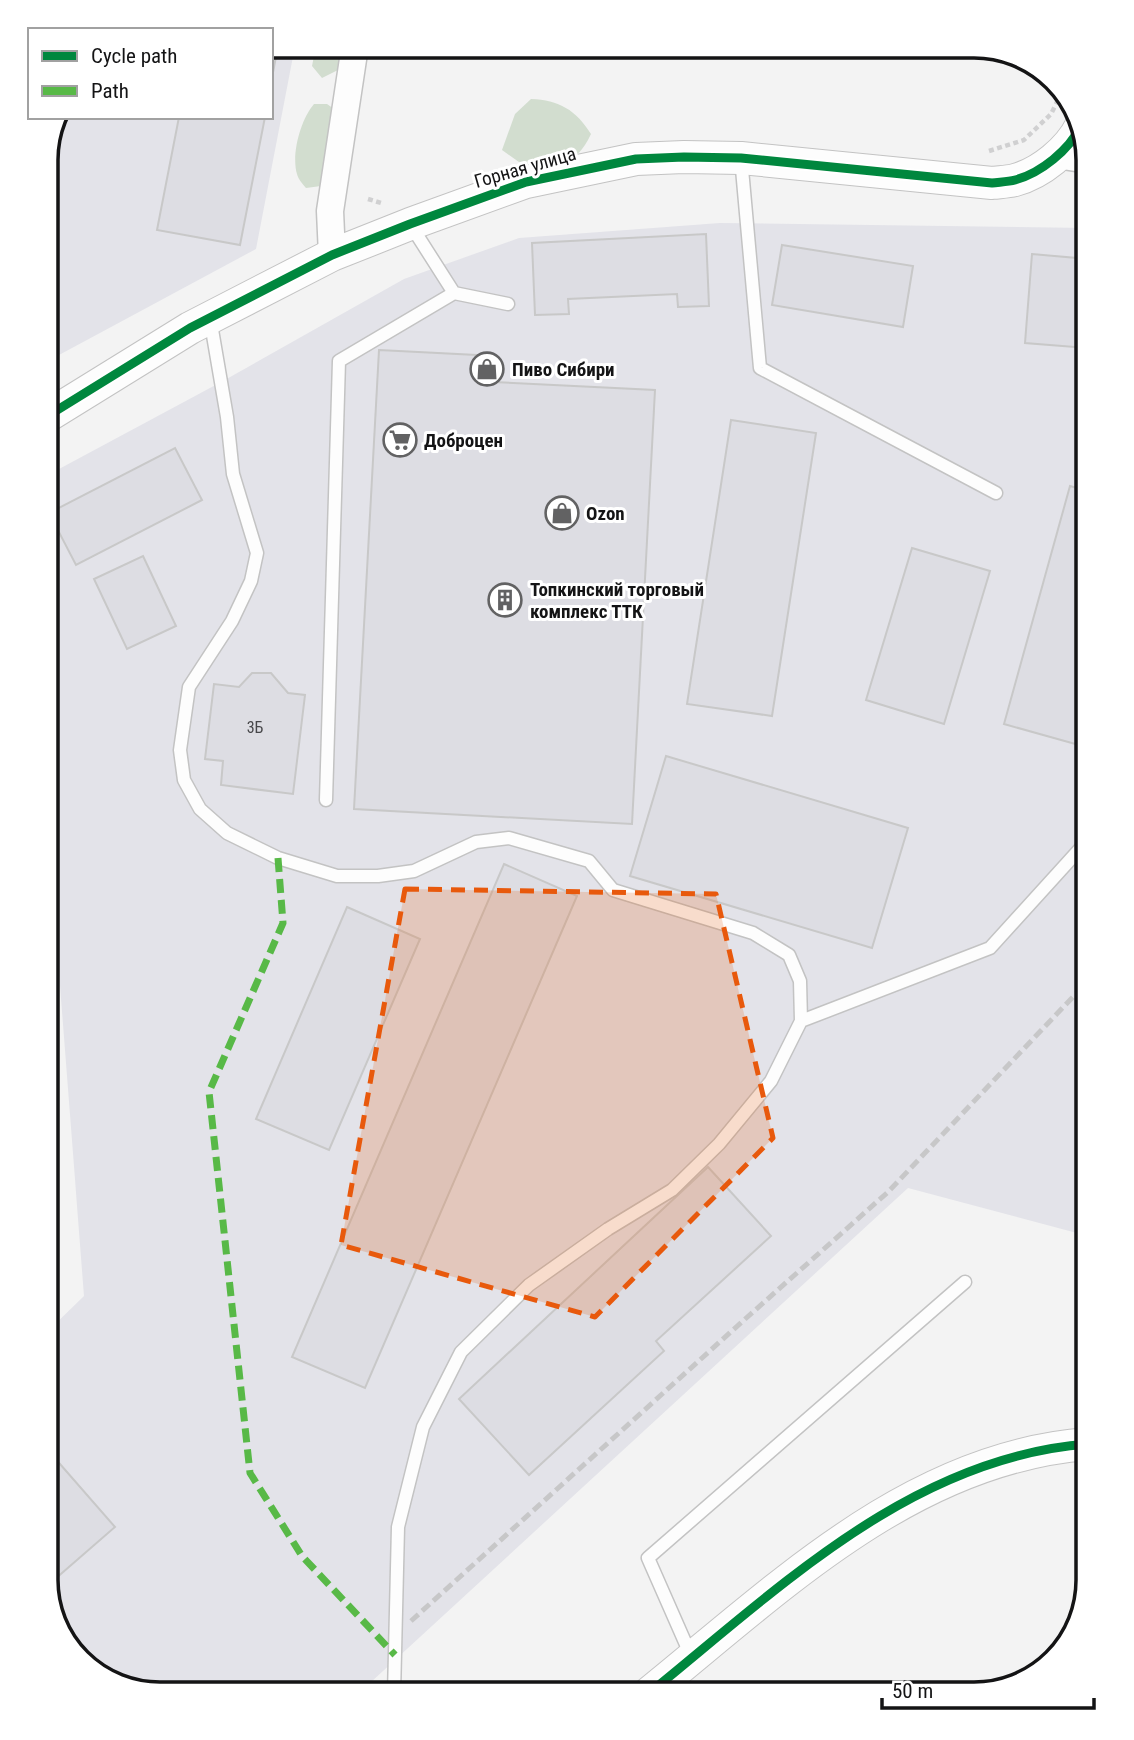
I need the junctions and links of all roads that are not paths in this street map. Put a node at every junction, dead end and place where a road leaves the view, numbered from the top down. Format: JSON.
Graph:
{"nodes":[{"id":1,"x":353,"y":58,"type":"edge"},
{"id":2,"x":1074,"y":138,"type":"edge"},
{"id":3,"x":1058,"y":155,"type":"junction"},
{"id":4,"x":741,"y":158,"type":"junction"},
{"id":5,"x":1076,"y":158,"type":"edge"},
{"id":6,"x":410,"y":224,"type":"junction"},
{"id":7,"x":332,"y":255,"type":"junction"},
{"id":8,"x":454,"y":293,"type":"junction"},
{"id":9,"x":508,"y":303,"type":"dead end"},
{"id":10,"x":210,"y":318,"type":"junction"},
{"id":11,"x":58,"y":410,"type":"edge"},
{"id":12,"x":996,"y":493,"type":"dead end"},
{"id":13,"x":326,"y":800,"type":"dead end"},
{"id":14,"x":1076,"y":853,"type":"edge"},
{"id":15,"x":801,"y":1021,"type":"junction"},
{"id":16,"x":965,"y":1282,"type":"dead end"},
{"id":17,"x":1076,"y":1445,"type":"edge"},
{"id":18,"x":692,"y":1658,"type":"junction"},
{"id":19,"x":394,"y":1682,"type":"edge"},
{"id":20,"x":663,"y":1682,"type":"edge"}],
"edges":[{"from":1,"to":7,"type":"street"},
{"from":2,"to":3,"type":"street","name":"Горная улица"},
{"from":3,"to":4,"type":"street","name":"Горная улица"},
{"from":3,"to":5,"type":"street"},
{"from":4,"to":6,"type":"street","name":"Горная улица"},
{"from":4,"to":12,"type":"lane"},
{"from":6,"to":7,"type":"street","name":"Горная улица"},
{"from":6,"to":8,"type":"lane"},
{"from":7,"to":10,"type":"street","name":"Горная улица"},
{"from":8,"to":9,"type":"lane"},
{"from":8,"to":13,"type":"lane"},
{"from":10,"to":11,"type":"street","name":"Горная улица"},
{"from":10,"to":15,"type":"lane"},
{"from":14,"to":15,"type":"lane"},
{"from":15,"to":19,"type":"lane"},
{"from":16,"to":18,"type":"lane"},
{"from":17,"to":18,"type":"street"},
{"from":18,"to":20,"type":"street"}]}
